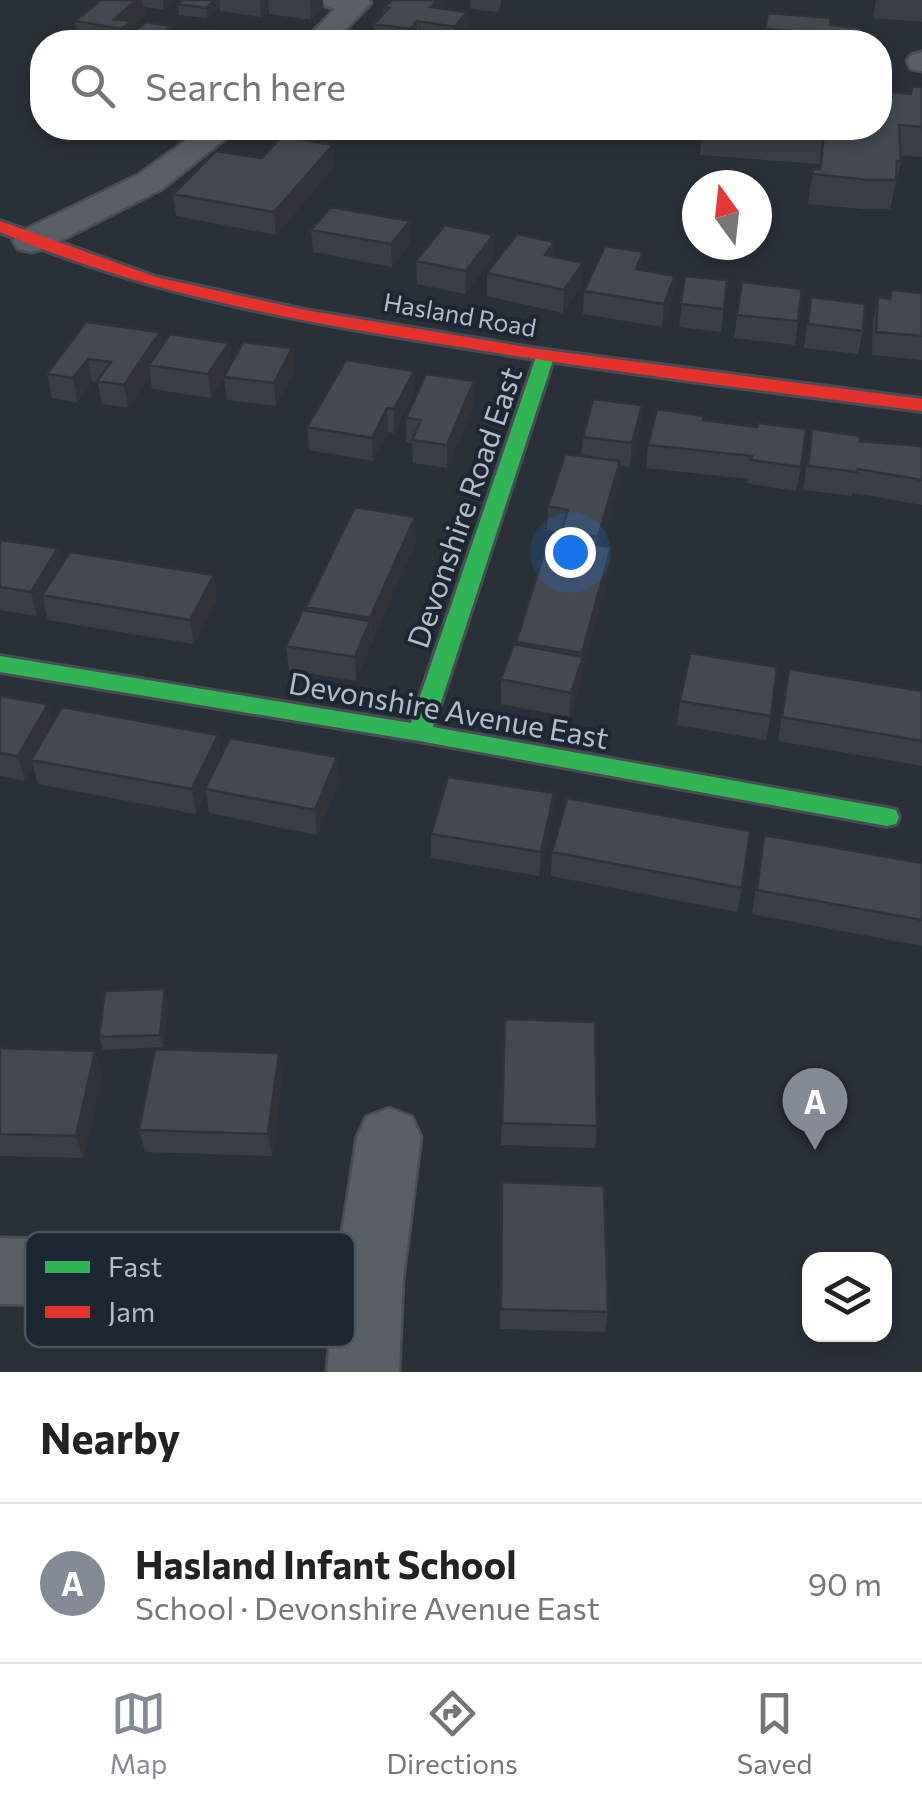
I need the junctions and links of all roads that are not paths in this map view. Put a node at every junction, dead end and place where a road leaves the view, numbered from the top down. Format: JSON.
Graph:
{"nodes":[{"id":1,"x":350,"y":1,"type":"edge"},
{"id":2,"x":327,"y":30,"type":"edge"},
{"id":3,"x":207,"y":140,"type":"edge"},
{"id":4,"x":15,"y":233,"type":"edge"},
{"id":5,"x":544,"y":357,"type":"junction"},
{"id":6,"x":922,"y":405,"type":"edge"},
{"id":7,"x":0,"y":664,"type":"edge"},
{"id":8,"x":419,"y":733,"type":"junction"},
{"id":9,"x":886,"y":817,"type":"dead end"},
{"id":10,"x":389,"y":1137,"type":"dead end"},
{"id":11,"x":0,"y":1271,"type":"edge"},
{"id":12,"x":25,"y":1272,"type":"edge"},
{"id":13,"x":355,"y":1279,"type":"edge"},
{"id":14,"x":369,"y":1279,"type":"junction"},
{"id":15,"x":363,"y":1372,"type":"edge"}],
"edges":[{"from":1,"to":2,"type":"street"},
{"from":3,"to":4,"type":"street"},
{"from":4,"to":5,"type":"street","name":"Hasland Road"},
{"from":5,"to":6,"type":"street","name":"Hasland Road"},
{"from":5,"to":8,"type":"street","name":"Devonshire Road East"},
{"from":7,"to":8,"type":"street","name":"Devonshire Avenue East"},
{"from":8,"to":9,"type":"street","name":"Devonshire Avenue East"},
{"from":10,"to":14,"type":"street"},
{"from":11,"to":12,"type":"street"},
{"from":13,"to":14,"type":"street"},
{"from":14,"to":15,"type":"street"}]}
